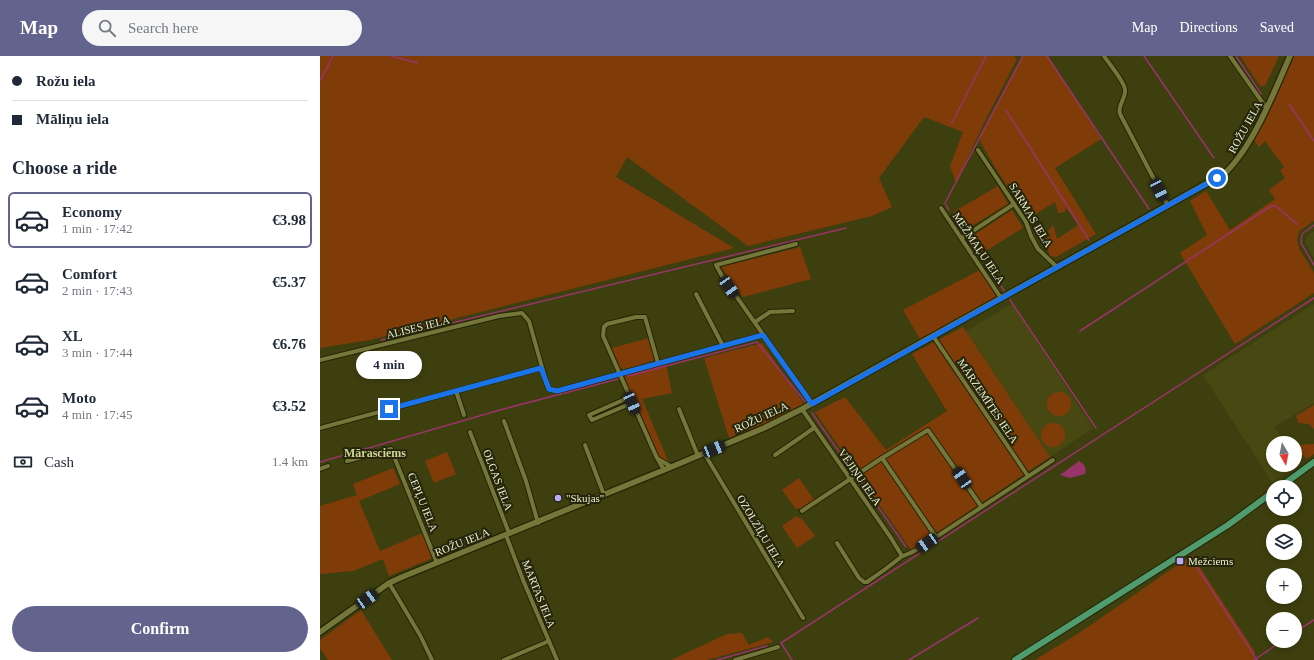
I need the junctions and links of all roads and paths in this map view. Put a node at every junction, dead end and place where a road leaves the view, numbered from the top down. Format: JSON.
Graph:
{"nodes":[{"id":1,"x":1104,"y":56,"type":"edge"},
{"id":2,"x":1230,"y":56,"type":"edge"},
{"id":3,"x":1290,"y":56,"type":"edge"},
{"id":4,"x":1267,"y":109,"type":"junction"},
{"id":5,"x":978,"y":150,"type":"dead end"},
{"id":6,"x":1014,"y":204,"type":"junction"},
{"id":7,"x":1168,"y":206,"type":"junction"},
{"id":8,"x":941,"y":208,"type":"dead end"},
{"id":9,"x":962,"y":238,"type":"junction"},
{"id":10,"x":796,"y":244,"type":"dead end"},
{"id":11,"x":1057,"y":267,"type":"junction"},
{"id":12,"x":696,"y":294,"type":"dead end"},
{"id":13,"x":1001,"y":298,"type":"junction"},
{"id":14,"x":793,"y":311,"type":"dead end"},
{"id":15,"x":755,"y":322,"type":"junction"},
{"id":16,"x":763,"y":335,"type":"junction"},
{"id":17,"x":933,"y":336,"type":"junction"},
{"id":18,"x":723,"y":346,"type":"junction"},
{"id":19,"x":320,"y":360,"type":"edge"},
{"id":20,"x":658,"y":363,"type":"junction"},
{"id":21,"x":541,"y":368,"type":"junction"},
{"id":22,"x":620,"y":373,"type":"junction"},
{"id":23,"x":456,"y":391,"type":"junction"},
{"id":24,"x":630,"y":397,"type":"junction"},
{"id":25,"x":632,"y":403,"type":"junction"},
{"id":26,"x":812,"y":404,"type":"junction"},
{"id":27,"x":679,"y":409,"type":"dead end"},
{"id":28,"x":802,"y":410,"type":"junction"},
{"id":29,"x":464,"y":415,"type":"dead end"},
{"id":30,"x":504,"y":421,"type":"dead end"},
{"id":31,"x":320,"y":428,"type":"edge"},
{"id":32,"x":814,"y":428,"type":"junction"},
{"id":33,"x":470,"y":432,"type":"dead end"},
{"id":34,"x":585,"y":445,"type":"dead end"},
{"id":35,"x":704,"y":453,"type":"junction"},
{"id":36,"x":775,"y":455,"type":"dead end"},
{"id":37,"x":698,"y":456,"type":"junction"},
{"id":38,"x":882,"y":458,"type":"junction"},
{"id":39,"x":657,"y":459,"type":"junction"},
{"id":40,"x":348,"y":460,"type":"dead end"},
{"id":41,"x":1053,"y":460,"type":"dead end"},
{"id":42,"x":1314,"y":462,"type":"edge"},
{"id":43,"x":328,"y":466,"type":"dead end"},
{"id":44,"x":672,"y":467,"type":"junction"},
{"id":45,"x":320,"y":469,"type":"edge"},
{"id":46,"x":664,"y":470,"type":"junction"},
{"id":47,"x":1028,"y":476,"type":"junction"},
{"id":48,"x":850,"y":478,"type":"junction"},
{"id":49,"x":1290,"y":480,"type":"edge"},
{"id":50,"x":604,"y":495,"type":"junction"},
{"id":51,"x":1266,"y":497,"type":"edge"},
{"id":52,"x":981,"y":506,"type":"junction"},
{"id":53,"x":802,"y":511,"type":"dead end"},
{"id":54,"x":538,"y":523,"type":"junction"},
{"id":55,"x":508,"y":534,"type":"junction"},
{"id":56,"x":936,"y":537,"type":"junction"},
{"id":57,"x":837,"y":543,"type":"dead end"},
{"id":58,"x":902,"y":556,"type":"junction"},
{"id":59,"x":437,"y":563,"type":"junction"},
{"id":60,"x":389,"y":583,"type":"junction"},
{"id":61,"x":802,"y":618,"type":"dead end"},
{"id":62,"x":320,"y":632,"type":"edge"},
{"id":63,"x":549,"y":641,"type":"junction"},
{"id":64,"x":778,"y":647,"type":"dead end"},
{"id":65,"x":432,"y":660,"type":"edge"},
{"id":66,"x":504,"y":660,"type":"edge"},
{"id":67,"x":556,"y":660,"type":"edge"},
{"id":68,"x":735,"y":660,"type":"edge"},
{"id":69,"x":1015,"y":660,"type":"edge"}],
"edges":[{"from":1,"to":7,"type":"street"},
{"from":2,"to":4,"type":"street"},
{"from":3,"to":4,"type":"street","name":"ROŽU IELA"},
{"from":4,"to":7,"type":"street","name":"ROŽU IELA"},
{"from":5,"to":6,"type":"street","name":"SARMAS IELA"},
{"from":6,"to":9,"type":"street"},
{"from":6,"to":11,"type":"street","name":"SARMAS IELA"},
{"from":7,"to":11,"type":"street","name":"ROŽU IELA"},
{"from":8,"to":9,"type":"street","name":"MEŽMAĻU IELA"},
{"from":9,"to":13,"type":"street","name":"MEŽMAĻU IELA"},
{"from":10,"to":15,"type":"street"},
{"from":11,"to":13,"type":"street","name":"ROŽU IELA"},
{"from":12,"to":18,"type":"street"},
{"from":13,"to":17,"type":"street","name":"ROŽU IELA"},
{"from":14,"to":15,"type":"street"},
{"from":15,"to":16,"type":"street"},
{"from":16,"to":18,"type":"street"},
{"from":16,"to":26,"type":"street"},
{"from":17,"to":26,"type":"street","name":"ROŽU IELA"},
{"from":17,"to":47,"type":"street","name":"MĀRZEMĪTES IELA"},
{"from":18,"to":20,"type":"street"},
{"from":19,"to":21,"type":"street","name":"ALISES IELA"},
{"from":20,"to":22,"type":"street"},
{"from":20,"to":22,"type":"street"},
{"from":21,"to":22,"type":"street"},
{"from":21,"to":23,"type":"street"},
{"from":22,"to":24,"type":"street"},
{"from":23,"to":29,"type":"street"},
{"from":23,"to":31,"type":"street"},
{"from":24,"to":25,"type":"street"},
{"from":24,"to":25,"type":"street"},
{"from":25,"to":39,"type":"street"},
{"from":26,"to":28,"type":"street","name":"ROŽU IELA"},
{"from":27,"to":37,"type":"street"},
{"from":28,"to":32,"type":"street","name":"VĒJIŅU IELA"},
{"from":28,"to":35,"type":"street","name":"ROŽU IELA"},
{"from":30,"to":54,"type":"street"},
{"from":32,"to":36,"type":"street"},
{"from":32,"to":48,"type":"street","name":"VĒJIŅU IELA"},
{"from":33,"to":55,"type":"street","name":"OLGAS IELA"},
{"from":34,"to":50,"type":"street"},
{"from":35,"to":37,"type":"street","name":"ROŽU IELA"},
{"from":35,"to":61,"type":"street","name":"OZOLZĪĻU IELA"},
{"from":37,"to":44,"type":"street","name":"ROŽU IELA"},
{"from":38,"to":48,"type":"street"},
{"from":38,"to":52,"type":"street"},
{"from":38,"to":56,"type":"street"},
{"from":39,"to":44,"type":"street"},
{"from":39,"to":46,"type":"street"},
{"from":40,"to":59,"type":"street","name":"CEPĻU IELA"},
{"from":41,"to":47,"type":"street"},
{"from":42,"to":49,"type":"main road"},
{"from":43,"to":45,"type":"street"},
{"from":44,"to":46,"type":"street","name":"ROŽU IELA"},
{"from":46,"to":50,"type":"street","name":"ROŽU IELA"},
{"from":47,"to":52,"type":"street"},
{"from":48,"to":53,"type":"street"},
{"from":48,"to":58,"type":"street","name":"VĒJIŅU IELA"},
{"from":50,"to":54,"type":"street","name":"ROŽU IELA"},
{"from":51,"to":69,"type":"main road"},
{"from":52,"to":56,"type":"street"},
{"from":54,"to":55,"type":"street","name":"ROŽU IELA"},
{"from":55,"to":59,"type":"street","name":"ROŽU IELA"},
{"from":55,"to":63,"type":"street","name":"MARTAS IELA"},
{"from":56,"to":58,"type":"street"},
{"from":57,"to":58,"type":"street"},
{"from":59,"to":60,"type":"street","name":"ROŽU IELA"},
{"from":60,"to":62,"type":"street","name":"ROŽU IELA"},
{"from":60,"to":65,"type":"street"},
{"from":63,"to":66,"type":"street"},
{"from":63,"to":67,"type":"street","name":"MARTAS IELA"},
{"from":64,"to":68,"type":"street"}]}
